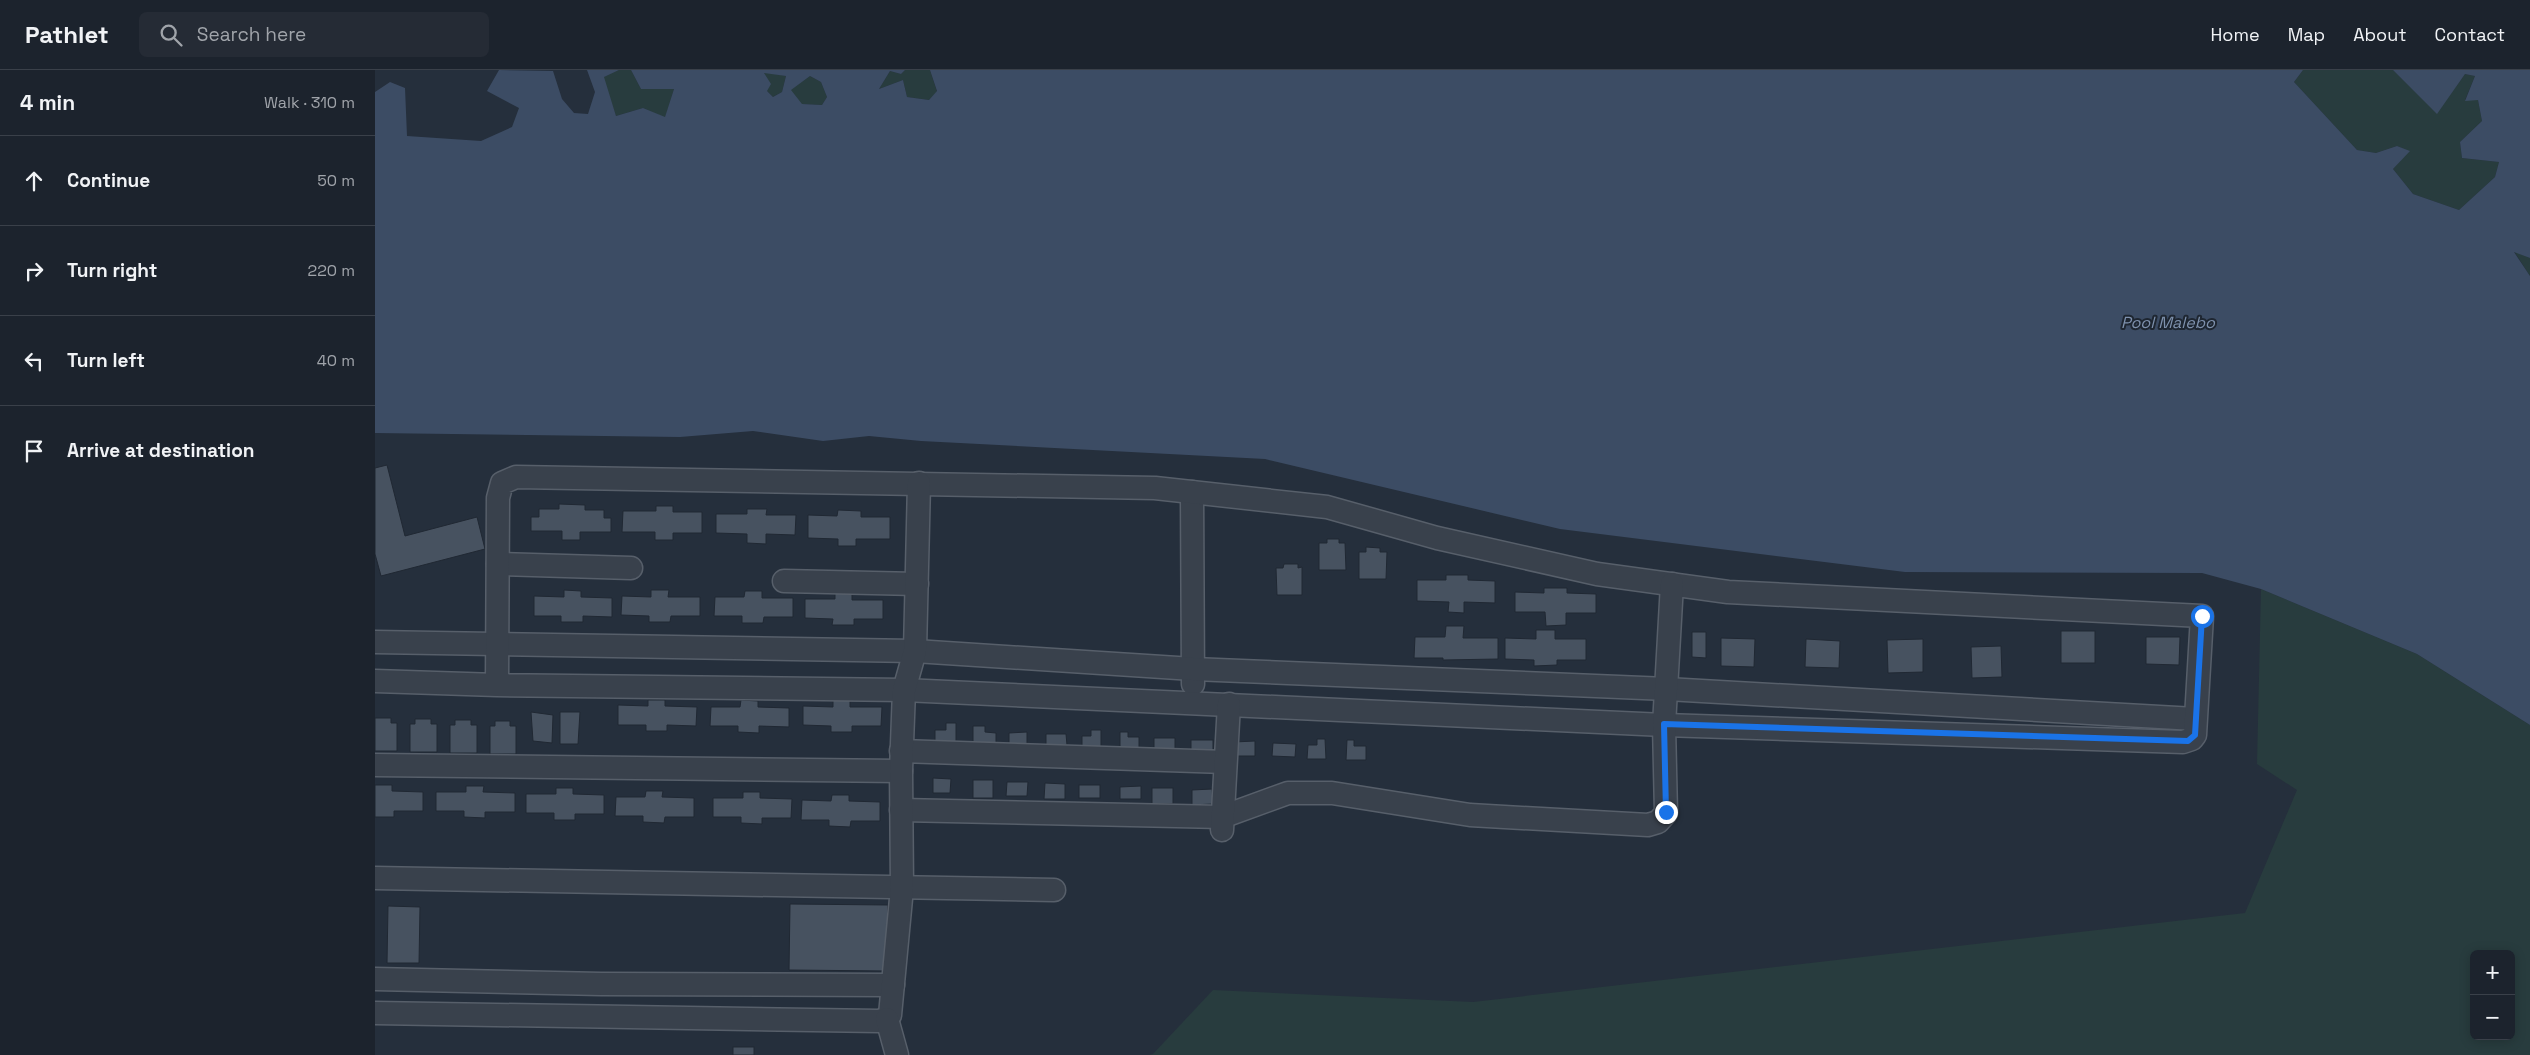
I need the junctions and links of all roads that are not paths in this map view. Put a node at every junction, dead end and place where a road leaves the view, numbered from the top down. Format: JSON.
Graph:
{"nodes":[{"id":1,"x":919,"y":483,"type":"junction"},
{"id":2,"x":1192,"y":492,"type":"junction"},
{"id":3,"x":498,"y":564,"type":"junction"},
{"id":4,"x":631,"y":568,"type":"dead end"},
{"id":5,"x":784,"y":582,"type":"dead end"},
{"id":6,"x":917,"y":584,"type":"junction"},
{"id":7,"x":1672,"y":584,"type":"junction"},
{"id":8,"x":375,"y":642,"type":"edge"},
{"id":9,"x":498,"y":642,"type":"junction"},
{"id":10,"x":915,"y":651,"type":"junction"},
{"id":11,"x":1193,"y":669,"type":"junction"},
{"id":12,"x":375,"y":681,"type":"edge"},
{"id":13,"x":497,"y":685,"type":"junction"},
{"id":14,"x":1667,"y":688,"type":"junction"},
{"id":15,"x":904,"y":690,"type":"junction"},
{"id":16,"x":1193,"y":702,"type":"junction"},
{"id":17,"x":1229,"y":704,"type":"junction"},
{"id":18,"x":2195,"y":719,"type":"junction"},
{"id":19,"x":1664,"y":724,"type":"junction"},
{"id":20,"x":901,"y":761,"type":"junction"},
{"id":21,"x":1225,"y":762,"type":"junction"},
{"id":22,"x":375,"y":765,"type":"edge"},
{"id":23,"x":901,"y":810,"type":"junction"},
{"id":24,"x":1222,"y":823,"type":"junction"},
{"id":25,"x":375,"y":878,"type":"edge"},
{"id":26,"x":902,"y":888,"type":"junction"},
{"id":27,"x":1054,"y":890,"type":"dead end"},
{"id":28,"x":375,"y":979,"type":"edge"},
{"id":29,"x":601,"y":984,"type":"junction"},
{"id":30,"x":893,"y":985,"type":"junction"},
{"id":31,"x":375,"y":1013,"type":"edge"},
{"id":32,"x":602,"y":1016,"type":"junction"},
{"id":33,"x":887,"y":1019,"type":"junction"},
{"id":34,"x":897,"y":1055,"type":"edge"}],
"edges":[{"from":1,"to":2,"type":"street"},
{"from":1,"to":3,"type":"street"},
{"from":1,"to":6,"type":"street"},
{"from":2,"to":7,"type":"street"},
{"from":2,"to":11,"type":"street"},
{"from":3,"to":4,"type":"street"},
{"from":3,"to":9,"type":"street"},
{"from":5,"to":6,"type":"street"},
{"from":6,"to":10,"type":"street"},
{"from":7,"to":14,"type":"street"},
{"from":7,"to":18,"type":"street"},
{"from":8,"to":9,"type":"street"},
{"from":9,"to":10,"type":"street"},
{"from":9,"to":13,"type":"street"},
{"from":10,"to":11,"type":"street"},
{"from":10,"to":15,"type":"street"},
{"from":11,"to":14,"type":"street"},
{"from":11,"to":16,"type":"street"},
{"from":12,"to":13,"type":"street"},
{"from":13,"to":15,"type":"street"},
{"from":14,"to":18,"type":"street"},
{"from":14,"to":19,"type":"street"},
{"from":15,"to":16,"type":"street"},
{"from":15,"to":20,"type":"street"},
{"from":16,"to":17,"type":"street"},
{"from":17,"to":19,"type":"street"},
{"from":17,"to":21,"type":"street"},
{"from":18,"to":19,"type":"street"},
{"from":19,"to":24,"type":"street"},
{"from":20,"to":21,"type":"street"},
{"from":20,"to":22,"type":"street"},
{"from":20,"to":23,"type":"street"},
{"from":21,"to":24,"type":"street"},
{"from":23,"to":24,"type":"street"},
{"from":23,"to":26,"type":"street"},
{"from":25,"to":26,"type":"street"},
{"from":26,"to":27,"type":"street"},
{"from":26,"to":30,"type":"street"},
{"from":28,"to":29,"type":"street"},
{"from":29,"to":30,"type":"street"},
{"from":29,"to":32,"type":"street"},
{"from":30,"to":33,"type":"street"},
{"from":31,"to":32,"type":"street"},
{"from":32,"to":33,"type":"street"},
{"from":33,"to":34,"type":"street"}]}
